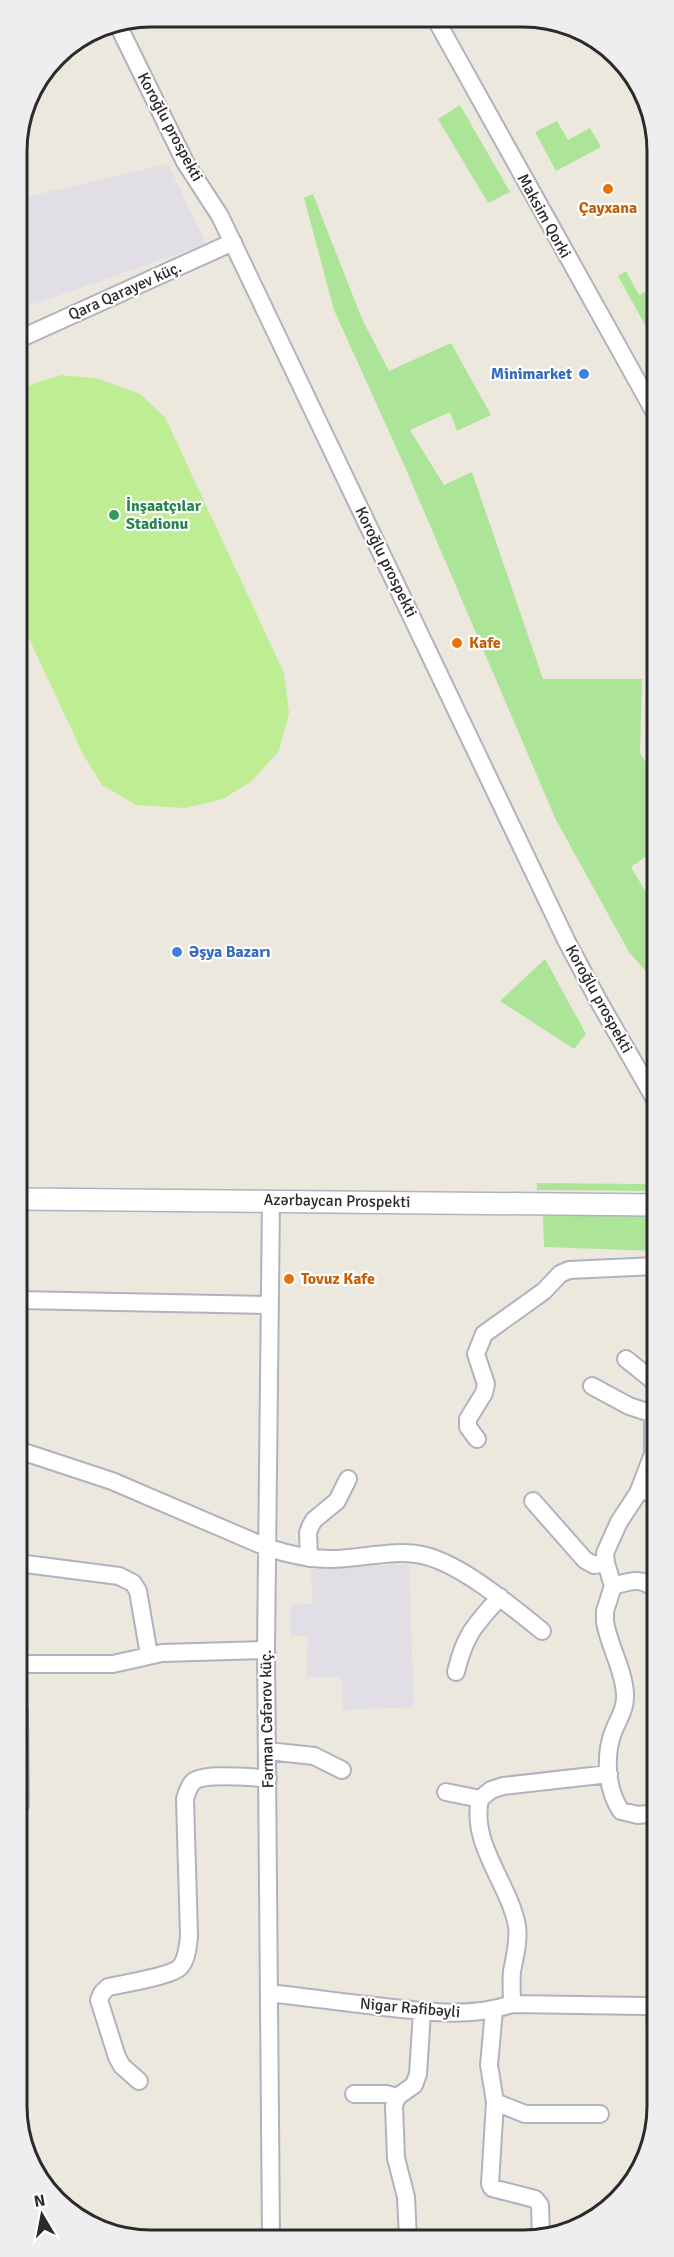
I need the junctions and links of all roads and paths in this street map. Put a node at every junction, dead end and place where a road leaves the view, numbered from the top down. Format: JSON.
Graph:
{"nodes":[{"id":1,"x":440,"y":27,"type":"edge"},
{"id":2,"x":121,"y":31,"type":"edge"},
{"id":3,"x":233,"y":242,"type":"junction"},
{"id":4,"x":27,"y":335,"type":"edge"},
{"id":5,"x":647,"y":399,"type":"edge"},
{"id":6,"x":647,"y":1085,"type":"edge"},
{"id":7,"x":27,"y":1199,"type":"edge"},
{"id":8,"x":271,"y":1200,"type":"junction"},
{"id":9,"x":647,"y":1205,"type":"edge"},
{"id":10,"x":647,"y":1266,"type":"edge"},
{"id":11,"x":27,"y":1300,"type":"edge"},
{"id":12,"x":269,"y":1305,"type":"junction"},
{"id":13,"x":626,"y":1359,"type":"dead end"},
{"id":14,"x":647,"y":1376,"type":"edge"},
{"id":15,"x":592,"y":1386,"type":"dead end"},
{"id":16,"x":647,"y":1407,"type":"edge"},
{"id":17,"x":477,"y":1439,"type":"dead end"},
{"id":18,"x":27,"y":1453,"type":"edge"},
{"id":19,"x":647,"y":1471,"type":"edge"},
{"id":20,"x":348,"y":1479,"type":"dead end"},
{"id":21,"x":642,"y":1485,"type":"junction"},
{"id":22,"x":647,"y":1490,"type":"edge"},
{"id":23,"x":533,"y":1501,"type":"dead end"},
{"id":24,"x":267,"y":1548,"type":"junction"},
{"id":25,"x":309,"y":1558,"type":"junction"},
{"id":26,"x":606,"y":1563,"type":"junction"},
{"id":27,"x":27,"y":1564,"type":"edge"},
{"id":28,"x":647,"y":1583,"type":"edge"},
{"id":29,"x":613,"y":1586,"type":"junction"},
{"id":30,"x":500,"y":1597,"type":"junction"},
{"id":31,"x":542,"y":1631,"type":"dead end"},
{"id":32,"x":266,"y":1650,"type":"junction"},
{"id":33,"x":149,"y":1655,"type":"junction"},
{"id":34,"x":27,"y":1664,"type":"edge"},
{"id":35,"x":456,"y":1672,"type":"dead end"},
{"id":36,"x":268,"y":1751,"type":"junction"},
{"id":37,"x":342,"y":1770,"type":"dead end"},
{"id":38,"x":609,"y":1774,"type":"junction"},
{"id":39,"x":268,"y":1778,"type":"junction"},
{"id":40,"x":446,"y":1792,"type":"dead end"},
{"id":41,"x":480,"y":1798,"type":"junction"},
{"id":42,"x":647,"y":1814,"type":"edge"},
{"id":43,"x":269,"y":1993,"type":"junction"},
{"id":44,"x":512,"y":2004,"type":"junction"},
{"id":45,"x":647,"y":2005,"type":"edge"},
{"id":46,"x":494,"y":2010,"type":"junction"},
{"id":47,"x":422,"y":2012,"type":"junction"},
{"id":48,"x":139,"y":2081,"type":"dead end"},
{"id":49,"x":354,"y":2094,"type":"dead end"},
{"id":50,"x":397,"y":2097,"type":"junction"},
{"id":51,"x":495,"y":2102,"type":"junction"},
{"id":52,"x":600,"y":2114,"type":"dead end"},
{"id":53,"x":541,"y":2229,"type":"edge"},
{"id":54,"x":271,"y":2230,"type":"edge"},
{"id":55,"x":408,"y":2230,"type":"edge"}],
"edges":[{"from":1,"to":5,"type":"street","name":"Maksim Qorki"},
{"from":2,"to":3,"type":"street","name":"Koroğlu prospekti"},
{"from":3,"to":4,"type":"street","name":"Qara Qarayev küç."},
{"from":3,"to":6,"type":"street","name":"Koroğlu prospekti"},
{"from":7,"to":8,"type":"street","name":"Azərbaycan Prospekti"},
{"from":8,"to":9,"type":"street","name":"Azərbaycan Prospekti"},
{"from":8,"to":12,"type":"street","name":"Fərman Cəfərov küç."},
{"from":10,"to":17,"type":"street"},
{"from":11,"to":12,"type":"street"},
{"from":12,"to":24,"type":"street","name":"Fərman Cəfərov küç."},
{"from":13,"to":14,"type":"street"},
{"from":15,"to":16,"type":"street"},
{"from":18,"to":24,"type":"street"},
{"from":19,"to":21,"type":"street"},
{"from":20,"to":25,"type":"street"},
{"from":21,"to":22,"type":"street"},
{"from":21,"to":26,"type":"street"},
{"from":23,"to":26,"type":"street"},
{"from":24,"to":25,"type":"street"},
{"from":24,"to":32,"type":"street","name":"Fərman Cəfərov küç."},
{"from":25,"to":30,"type":"street"},
{"from":26,"to":29,"type":"street"},
{"from":27,"to":33,"type":"street"},
{"from":28,"to":29,"type":"street"},
{"from":29,"to":38,"type":"street"},
{"from":30,"to":31,"type":"street"},
{"from":30,"to":35,"type":"street"},
{"from":32,"to":33,"type":"street"},
{"from":32,"to":36,"type":"street","name":"Fərman Cəfərov küç."},
{"from":33,"to":34,"type":"street"},
{"from":36,"to":37,"type":"street"},
{"from":36,"to":39,"type":"street","name":"Fərman Cəfərov küç."},
{"from":38,"to":41,"type":"street"},
{"from":38,"to":42,"type":"street"},
{"from":39,"to":43,"type":"street","name":"Fərman Cəfərov küç."},
{"from":39,"to":48,"type":"street"},
{"from":40,"to":41,"type":"street"},
{"from":41,"to":44,"type":"street"},
{"from":43,"to":47,"type":"street","name":"Nigar Rəfibəyli"},
{"from":43,"to":54,"type":"street","name":"Fərman Cəfərov küç."},
{"from":44,"to":45,"type":"street","name":"Nigar Rəfibəyli"},
{"from":44,"to":46,"type":"street","name":"Nigar Rəfibəyli"},
{"from":46,"to":47,"type":"street","name":"Nigar Rəfibəyli"},
{"from":46,"to":51,"type":"street"},
{"from":47,"to":50,"type":"street"},
{"from":49,"to":50,"type":"street"},
{"from":50,"to":55,"type":"street"},
{"from":51,"to":52,"type":"street"},
{"from":51,"to":53,"type":"street"}]}
